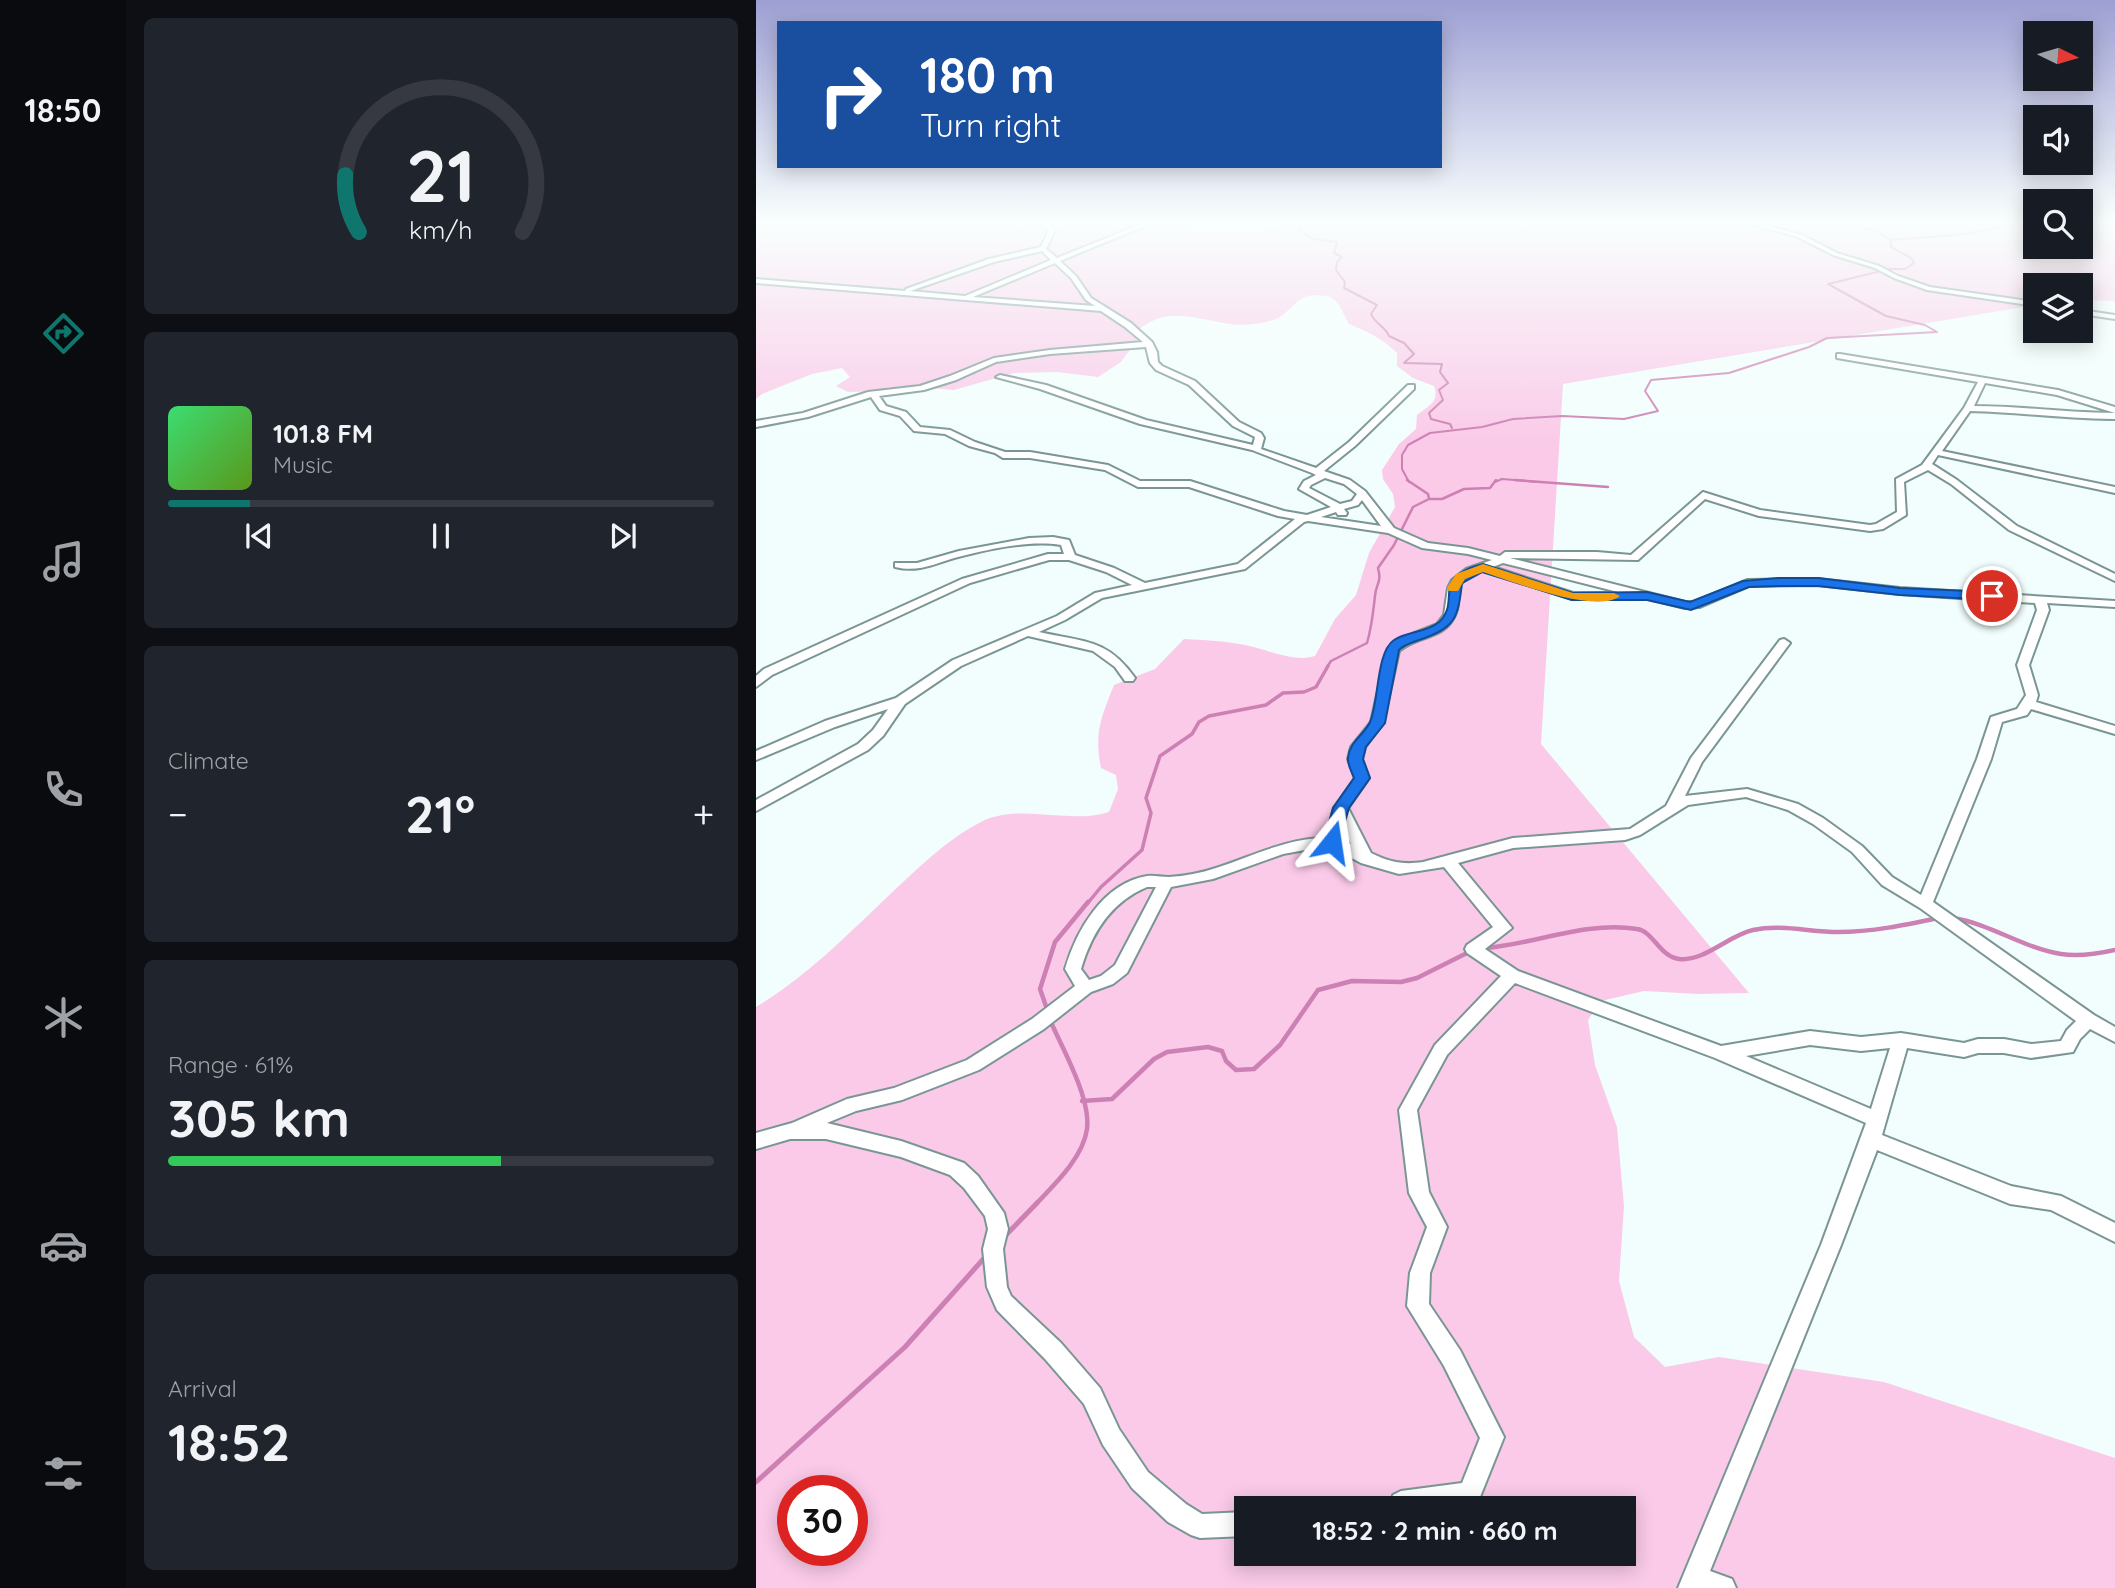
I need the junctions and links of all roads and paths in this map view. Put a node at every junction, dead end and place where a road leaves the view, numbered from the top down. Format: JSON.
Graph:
{"nodes":[{"id":1,"x":927,"y":295,"type":"edge"},
{"id":2,"x":970,"y":295,"type":"edge"},
{"id":3,"x":1086,"y":295,"type":"edge"},
{"id":4,"x":1972,"y":295,"type":"edge"},
{"id":5,"x":963,"y":298,"type":"junction"},
{"id":6,"x":2023,"y":302,"type":"edge"},
{"id":7,"x":1102,"y":310,"type":"junction"},
{"id":8,"x":2093,"y":314,"type":"edge"},
{"id":9,"x":2115,"y":317,"type":"edge"},
{"id":10,"x":1149,"y":344,"type":"junction"},
{"id":11,"x":1840,"y":356,"type":"dead end"},
{"id":12,"x":1000,"y":377,"type":"dead end"},
{"id":13,"x":1983,"y":380,"type":"junction"},
{"id":14,"x":1411,"y":387,"type":"dead end"},
{"id":15,"x":873,"y":394,"type":"junction"},
{"id":16,"x":1968,"y":408,"type":"junction"},
{"id":17,"x":2115,"y":410,"type":"edge"},
{"id":18,"x":2115,"y":416,"type":"edge"},
{"id":19,"x":756,"y":417,"type":"edge"},
{"id":20,"x":773,"y":420,"type":"junction"},
{"id":21,"x":756,"y":424,"type":"edge"},
{"id":22,"x":1256,"y":448,"type":"junction"},
{"id":23,"x":1935,"y":452,"type":"junction"},
{"id":24,"x":1928,"y":466,"type":"junction"},
{"id":25,"x":1321,"y":473,"type":"junction"},
{"id":26,"x":2115,"y":490,"type":"edge"},
{"id":27,"x":1362,"y":493,"type":"junction"},
{"id":28,"x":1339,"y":508,"type":"junction"},
{"id":29,"x":1304,"y":517,"type":"junction"},
{"id":30,"x":1349,"y":522,"type":"junction"},
{"id":31,"x":1390,"y":530,"type":"junction"},
{"id":32,"x":1468,"y":551,"type":"junction"},
{"id":33,"x":1070,"y":557,"type":"junction"},
{"id":34,"x":1501,"y":560,"type":"junction"},
{"id":35,"x":899,"y":565,"type":"dead end"},
{"id":36,"x":1483,"y":567,"type":"junction"},
{"id":37,"x":2115,"y":578,"type":"edge"},
{"id":38,"x":1145,"y":587,"type":"junction"},
{"id":39,"x":1647,"y":596,"type":"junction"},
{"id":40,"x":2040,"y":600,"type":"junction"},
{"id":41,"x":2115,"y":604,"type":"edge"},
{"id":42,"x":1029,"y":633,"type":"junction"},
{"id":43,"x":1783,"y":643,"type":"dead end"},
{"id":44,"x":1129,"y":678,"type":"dead end"},
{"id":45,"x":756,"y":683,"type":"edge"},
{"id":46,"x":900,"y":701,"type":"junction"},
{"id":47,"x":2028,"y":704,"type":"junction"},
{"id":48,"x":2115,"y":730,"type":"edge"},
{"id":49,"x":756,"y":756,"type":"edge"},
{"id":50,"x":756,"y":806,"type":"edge"},
{"id":51,"x":1672,"y":807,"type":"junction"},
{"id":52,"x":1341,"y":808,"type":"junction"},
{"id":53,"x":1332,"y":842,"type":"junction"},
{"id":54,"x":1366,"y":859,"type":"junction"},
{"id":55,"x":1448,"y":861,"type":"junction"},
{"id":56,"x":1166,"y":882,"type":"junction"},
{"id":57,"x":1925,"y":904,"type":"junction"},
{"id":58,"x":1512,"y":975,"type":"junction"},
{"id":59,"x":1085,"y":988,"type":"junction"},
{"id":60,"x":2088,"y":1020,"type":"junction"},
{"id":61,"x":2115,"y":1035,"type":"edge"},
{"id":62,"x":1901,"y":1040,"type":"junction"},
{"id":63,"x":1721,"y":1053,"type":"junction"},
{"id":64,"x":1874,"y":1129,"type":"junction"},
{"id":65,"x":790,"y":1131,"type":"junction"},
{"id":66,"x":756,"y":1141,"type":"edge"},
{"id":67,"x":2115,"y":1233,"type":"edge"},
{"id":68,"x":1455,"y":1496,"type":"edge"},
{"id":69,"x":1234,"y":1525,"type":"edge"},
{"id":70,"x":1693,"y":1583,"type":"edge"},
{"id":71,"x":1723,"y":1588,"type":"edge"}],
"edges":[{"from":1,"to":5,"type":"street"},
{"from":2,"to":5,"type":"street"},
{"from":3,"to":7,"type":"street"},
{"from":4,"to":6,"type":"street"},
{"from":5,"to":7,"type":"street"},
{"from":7,"to":10,"type":"street"},
{"from":8,"to":9,"type":"street"},
{"from":10,"to":15,"type":"street"},
{"from":10,"to":22,"type":"street"},
{"from":11,"to":13,"type":"street"},
{"from":12,"to":22,"type":"street"},
{"from":13,"to":16,"type":"street"},
{"from":13,"to":17,"type":"street"},
{"from":14,"to":25,"type":"street"},
{"from":15,"to":20,"type":"street"},
{"from":15,"to":29,"type":"street"},
{"from":16,"to":18,"type":"street"},
{"from":16,"to":23,"type":"street"},
{"from":19,"to":20,"type":"street"},
{"from":20,"to":21,"type":"street"},
{"from":22,"to":25,"type":"street"},
{"from":23,"to":24,"type":"street"},
{"from":23,"to":26,"type":"street"},
{"from":24,"to":32,"type":"street"},
{"from":24,"to":37,"type":"street"},
{"from":25,"to":27,"type":"street"},
{"from":25,"to":28,"type":"street"},
{"from":27,"to":28,"type":"street"},
{"from":27,"to":31,"type":"street"},
{"from":28,"to":29,"type":"street"},
{"from":28,"to":30,"type":"street"},
{"from":29,"to":30,"type":"street"},
{"from":29,"to":38,"type":"street"},
{"from":30,"to":31,"type":"street"},
{"from":31,"to":32,"type":"street"},
{"from":32,"to":34,"type":"street"},
{"from":33,"to":35,"type":"street"},
{"from":33,"to":38,"type":"street"},
{"from":33,"to":45,"type":"street"},
{"from":34,"to":36,"type":"street"},
{"from":34,"to":39,"type":"street"},
{"from":36,"to":39,"type":"street"},
{"from":36,"to":52,"type":"street"},
{"from":38,"to":42,"type":"street"},
{"from":39,"to":40,"type":"street"},
{"from":40,"to":41,"type":"street"},
{"from":40,"to":47,"type":"street"},
{"from":42,"to":44,"type":"street"},
{"from":42,"to":46,"type":"street"},
{"from":43,"to":51,"type":"street"},
{"from":46,"to":49,"type":"street"},
{"from":46,"to":50,"type":"street"},
{"from":47,"to":48,"type":"street"},
{"from":47,"to":57,"type":"street"},
{"from":51,"to":55,"type":"street"},
{"from":51,"to":57,"type":"street"},
{"from":52,"to":53,"type":"street"},
{"from":52,"to":54,"type":"street"},
{"from":53,"to":54,"type":"street"},
{"from":53,"to":56,"type":"street"},
{"from":54,"to":55,"type":"street"},
{"from":55,"to":58,"type":"street"},
{"from":56,"to":59,"type":"street"},
{"from":56,"to":59,"type":"street"},
{"from":57,"to":60,"type":"street"},
{"from":58,"to":63,"type":"street"},
{"from":58,"to":68,"type":"street"},
{"from":59,"to":65,"type":"street"},
{"from":60,"to":61,"type":"street"},
{"from":60,"to":62,"type":"street"},
{"from":62,"to":63,"type":"street"},
{"from":62,"to":64,"type":"street"},
{"from":63,"to":64,"type":"street"},
{"from":64,"to":67,"type":"street"},
{"from":64,"to":70,"type":"street"},
{"from":65,"to":66,"type":"street"},
{"from":65,"to":69,"type":"street"},
{"from":70,"to":71,"type":"street"}]}
